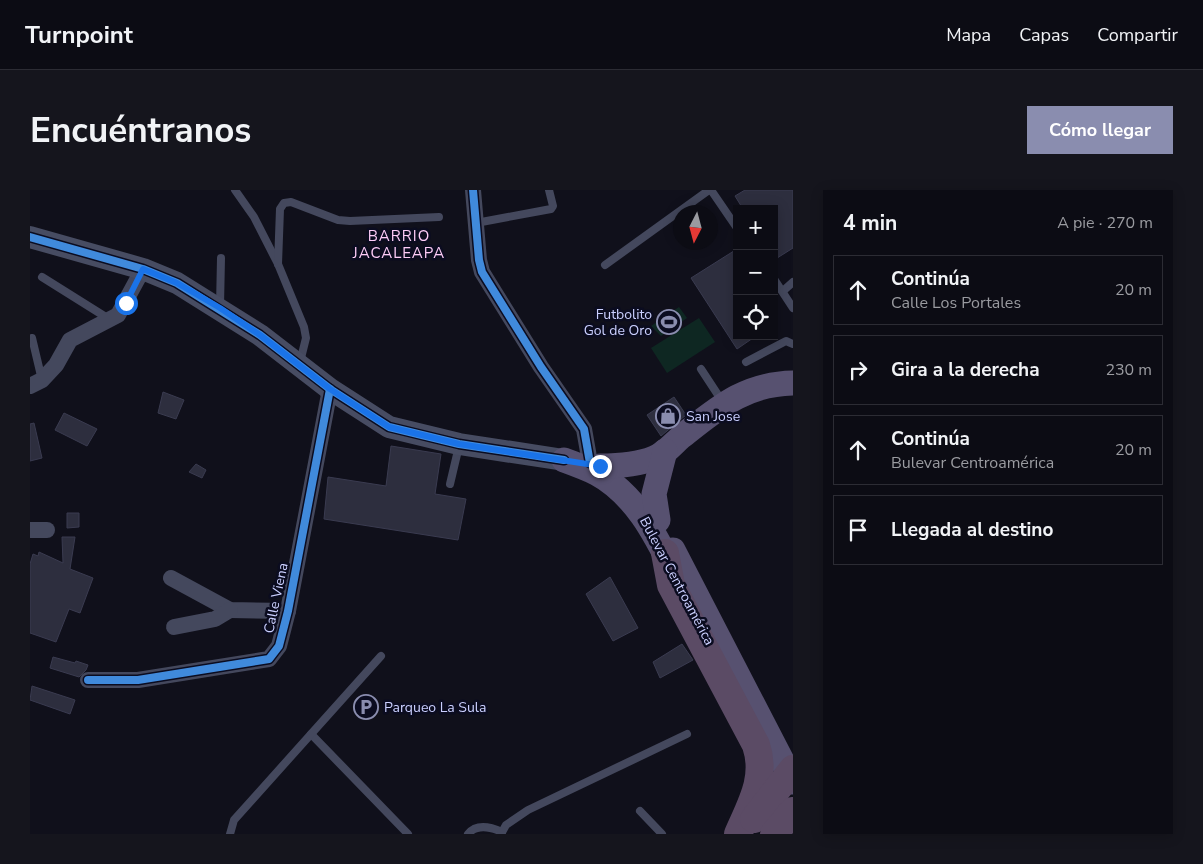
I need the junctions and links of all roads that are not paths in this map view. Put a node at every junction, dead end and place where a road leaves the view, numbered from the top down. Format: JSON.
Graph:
{"nodes":[{"id":1,"x":235,"y":190,"type":"edge"},
{"id":2,"x":473,"y":190,"type":"edge"},
{"id":3,"x":550,"y":190,"type":"edge"},
{"id":4,"x":710,"y":190,"type":"edge"},
{"id":5,"x":439,"y":217,"type":"dead end"},
{"id":6,"x":733,"y":222,"type":"edge"},
{"id":7,"x":476,"y":223,"type":"junction"},
{"id":8,"x":30,"y":237,"type":"edge"},
{"id":9,"x":221,"y":258,"type":"dead end"},
{"id":10,"x":278,"y":264,"type":"junction"},
{"id":11,"x":605,"y":265,"type":"dead end"},
{"id":12,"x":143,"y":269,"type":"junction"},
{"id":13,"x":42,"y":277,"type":"dead end"},
{"id":14,"x":793,"y":282,"type":"edge"},
{"id":15,"x":778,"y":284,"type":"edge"},
{"id":16,"x":783,"y":291,"type":"junction"},
{"id":17,"x":220,"y":308,"type":"junction"},
{"id":18,"x":793,"y":308,"type":"edge"},
{"id":19,"x":111,"y":320,"type":"junction"},
{"id":20,"x":32,"y":338,"type":"dead end"},
{"id":21,"x":793,"y":344,"type":"edge"},
{"id":22,"x":746,"y":362,"type":"dead end"},
{"id":23,"x":299,"y":366,"type":"junction"},
{"id":24,"x":701,"y":369,"type":"dead end"},
{"id":25,"x":36,"y":383,"type":"edge"},
{"id":26,"x":793,"y":383,"type":"edge"},
{"id":27,"x":330,"y":389,"type":"junction"},
{"id":28,"x":724,"y":405,"type":"junction"},
{"id":29,"x":459,"y":444,"type":"junction"},
{"id":30,"x":666,"y":452,"type":"junction"},
{"id":31,"x":564,"y":460,"type":"junction"},
{"id":32,"x":595,"y":465,"type":"junction"},
{"id":33,"x":450,"y":484,"type":"dead end"},
{"id":34,"x":658,"y":520,"type":"junction"},
{"id":35,"x":30,"y":530,"type":"edge"},
{"id":36,"x":47,"y":530,"type":"dead end"},
{"id":37,"x":665,"y":553,"type":"junction"},
{"id":38,"x":171,"y":578,"type":"dead end"},
{"id":39,"x":230,"y":610,"type":"junction"},
{"id":40,"x":288,"y":611,"type":"junction"},
{"id":41,"x":174,"y":627,"type":"dead end"},
{"id":42,"x":381,"y":656,"type":"dead end"},
{"id":43,"x":88,"y":680,"type":"dead end"},
{"id":44,"x":311,"y":734,"type":"junction"},
{"id":45,"x":688,"y":734,"type":"dead end"},
{"id":46,"x":793,"y":769,"type":"edge"},
{"id":47,"x":793,"y":782,"type":"edge"},
{"id":48,"x":793,"y":804,"type":"edge"},
{"id":49,"x":640,"y":811,"type":"dead end"},
{"id":50,"x":793,"y":811,"type":"edge"},
{"id":51,"x":751,"y":831,"type":"edge"},
{"id":52,"x":501,"y":833,"type":"edge"},
{"id":53,"x":658,"y":833,"type":"edge"},
{"id":54,"x":230,"y":834,"type":"edge"},
{"id":55,"x":408,"y":834,"type":"edge"},
{"id":56,"x":468,"y":834,"type":"edge"}],
"edges":[{"from":1,"to":10,"type":"lane"},
{"from":2,"to":7,"type":"street"},
{"from":3,"to":7,"type":"lane"},
{"from":4,"to":6,"type":"lane"},
{"from":4,"to":11,"type":"lane"},
{"from":5,"to":10,"type":"lane"},
{"from":7,"to":32,"type":"street"},
{"from":8,"to":12,"type":"street"},
{"from":9,"to":17,"type":"lane"},
{"from":10,"to":23,"type":"lane"},
{"from":12,"to":17,"type":"street"},
{"from":12,"to":19,"type":"street"},
{"from":13,"to":19,"type":"lane"},
{"from":14,"to":16,"type":"lane"},
{"from":15,"to":16,"type":"lane"},
{"from":16,"to":18,"type":"lane"},
{"from":17,"to":23,"type":"street"},
{"from":19,"to":25,"type":"street"},
{"from":20,"to":25,"type":"lane"},
{"from":21,"to":22,"type":"lane"},
{"from":23,"to":27,"type":"street"},
{"from":24,"to":28,"type":"lane"},
{"from":26,"to":28,"type":"main road"},
{"from":27,"to":29,"type":"street"},
{"from":27,"to":40,"type":"street","name":"Calle Viena"},
{"from":28,"to":30,"type":"main road"},
{"from":29,"to":31,"type":"street"},
{"from":29,"to":33,"type":"lane"},
{"from":30,"to":32,"type":"main road"},
{"from":30,"to":34,"type":"main road"},
{"from":31,"to":32,"type":"main road","name":"Bulevar Centroamérica"},
{"from":31,"to":37,"type":"main road","name":"Bulevar Centroamérica"},
{"from":32,"to":34,"type":"main road","name":"Bulevar Centroamérica"},
{"from":34,"to":47,"type":"main road","name":"Bulevar Centroamérica"},
{"from":35,"to":36,"type":"street"},
{"from":37,"to":48,"type":"main road","name":"Bulevar Centroamérica"},
{"from":37,"to":51,"type":"highway"},
{"from":38,"to":39,"type":"street"},
{"from":39,"to":40,"type":"street"},
{"from":39,"to":41,"type":"street"},
{"from":40,"to":43,"type":"street","name":"Calle Viena"},
{"from":42,"to":44,"type":"lane"},
{"from":44,"to":54,"type":"lane"},
{"from":44,"to":55,"type":"lane"},
{"from":45,"to":52,"type":"lane"},
{"from":46,"to":51,"type":"highway"},
{"from":49,"to":53,"type":"lane"},
{"from":50,"to":51,"type":"highway"},
{"from":52,"to":56,"type":"lane"}]}
